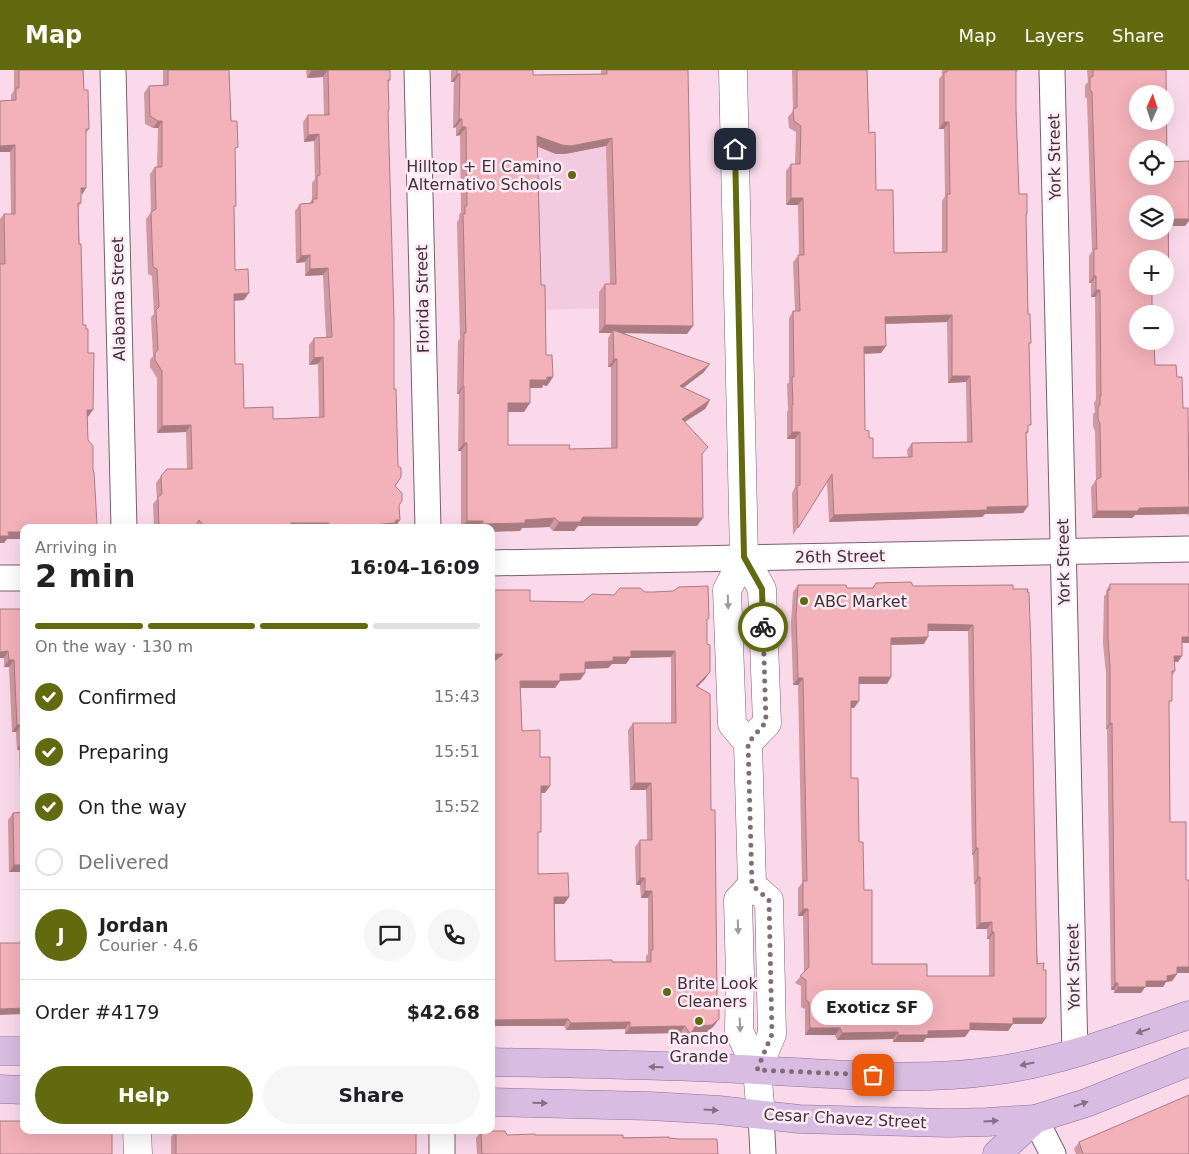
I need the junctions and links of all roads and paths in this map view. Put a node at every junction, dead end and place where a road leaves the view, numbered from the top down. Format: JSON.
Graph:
{"nodes":[{"id":1,"x":113,"y":70,"type":"edge"},
{"id":2,"x":417,"y":70,"type":"edge"},
{"id":3,"x":733,"y":70,"type":"edge"},
{"id":4,"x":1052,"y":70,"type":"edge"},
{"id":5,"x":124,"y":524,"type":"edge"},
{"id":6,"x":428,"y":524,"type":"edge"},
{"id":7,"x":1189,"y":549,"type":"edge"},
{"id":8,"x":1063,"y":552,"type":"junction"},
{"id":9,"x":744,"y":557,"type":"junction"},
{"id":10,"x":495,"y":563,"type":"edge"},
{"id":11,"x":0,"y":578,"type":"edge"},
{"id":12,"x":20,"y":578,"type":"edge"},
{"id":13,"x":1189,"y":1015,"type":"edge"},
{"id":14,"x":0,"y":1051,"type":"edge"},
{"id":15,"x":20,"y":1051,"type":"edge"},
{"id":16,"x":1075,"y":1054,"type":"junction"},
{"id":17,"x":495,"y":1062,"type":"edge"},
{"id":18,"x":1189,"y":1062,"type":"edge"},
{"id":19,"x":757,"y":1070,"type":"junction"},
{"id":20,"x":0,"y":1089,"type":"edge"},
{"id":21,"x":20,"y":1090,"type":"edge"},
{"id":22,"x":495,"y":1102,"type":"edge"},
{"id":23,"x":760,"y":1114,"type":"junction"},
{"id":24,"x":1035,"y":1119,"type":"junction"},
{"id":25,"x":137,"y":1134,"type":"edge"},
{"id":26,"x":442,"y":1134,"type":"edge"},
{"id":27,"x":138,"y":1154,"type":"edge"},
{"id":28,"x":442,"y":1154,"type":"edge"},
{"id":29,"x":763,"y":1154,"type":"edge"},
{"id":30,"x":997,"y":1154,"type":"edge"},
{"id":31,"x":1053,"y":1154,"type":"edge"}],
"edges":[{"from":1,"to":5,"type":"street","name":"Alabama Street"},
{"from":2,"to":6,"type":"street","name":"Florida Street"},
{"from":3,"to":9,"type":"street"},
{"from":4,"to":8,"type":"street","name":"York Street"},
{"from":7,"to":8,"type":"street","name":"26th Street"},
{"from":8,"to":9,"type":"street","name":"26th Street"},
{"from":8,"to":16,"type":"street","name":"York Street"},
{"from":9,"to":10,"type":"street","name":"26th Street"},
{"from":9,"to":19,"type":"street"},
{"from":11,"to":12,"type":"street"},
{"from":13,"to":16,"type":"main road","one_way":true},
{"from":14,"to":15,"type":"main road"},
{"from":16,"to":19,"type":"main road","one_way":true},
{"from":19,"to":17,"type":"main road","one_way":true},
{"from":24,"to":18,"type":"main road","name":"Cesar Chavez Street","one_way":true},
{"from":19,"to":23,"type":"street"},
{"from":20,"to":21,"type":"main road"},
{"from":22,"to":23,"type":"main road","name":"Cesar Chavez Street","one_way":true},
{"from":23,"to":24,"type":"main road","name":"Cesar Chavez Street","one_way":true},
{"from":23,"to":29,"type":"street"},
{"from":24,"to":30,"type":"main road"},
{"from":24,"to":31,"type":"street"},
{"from":25,"to":27,"type":"street"},
{"from":26,"to":28,"type":"street"}]}
